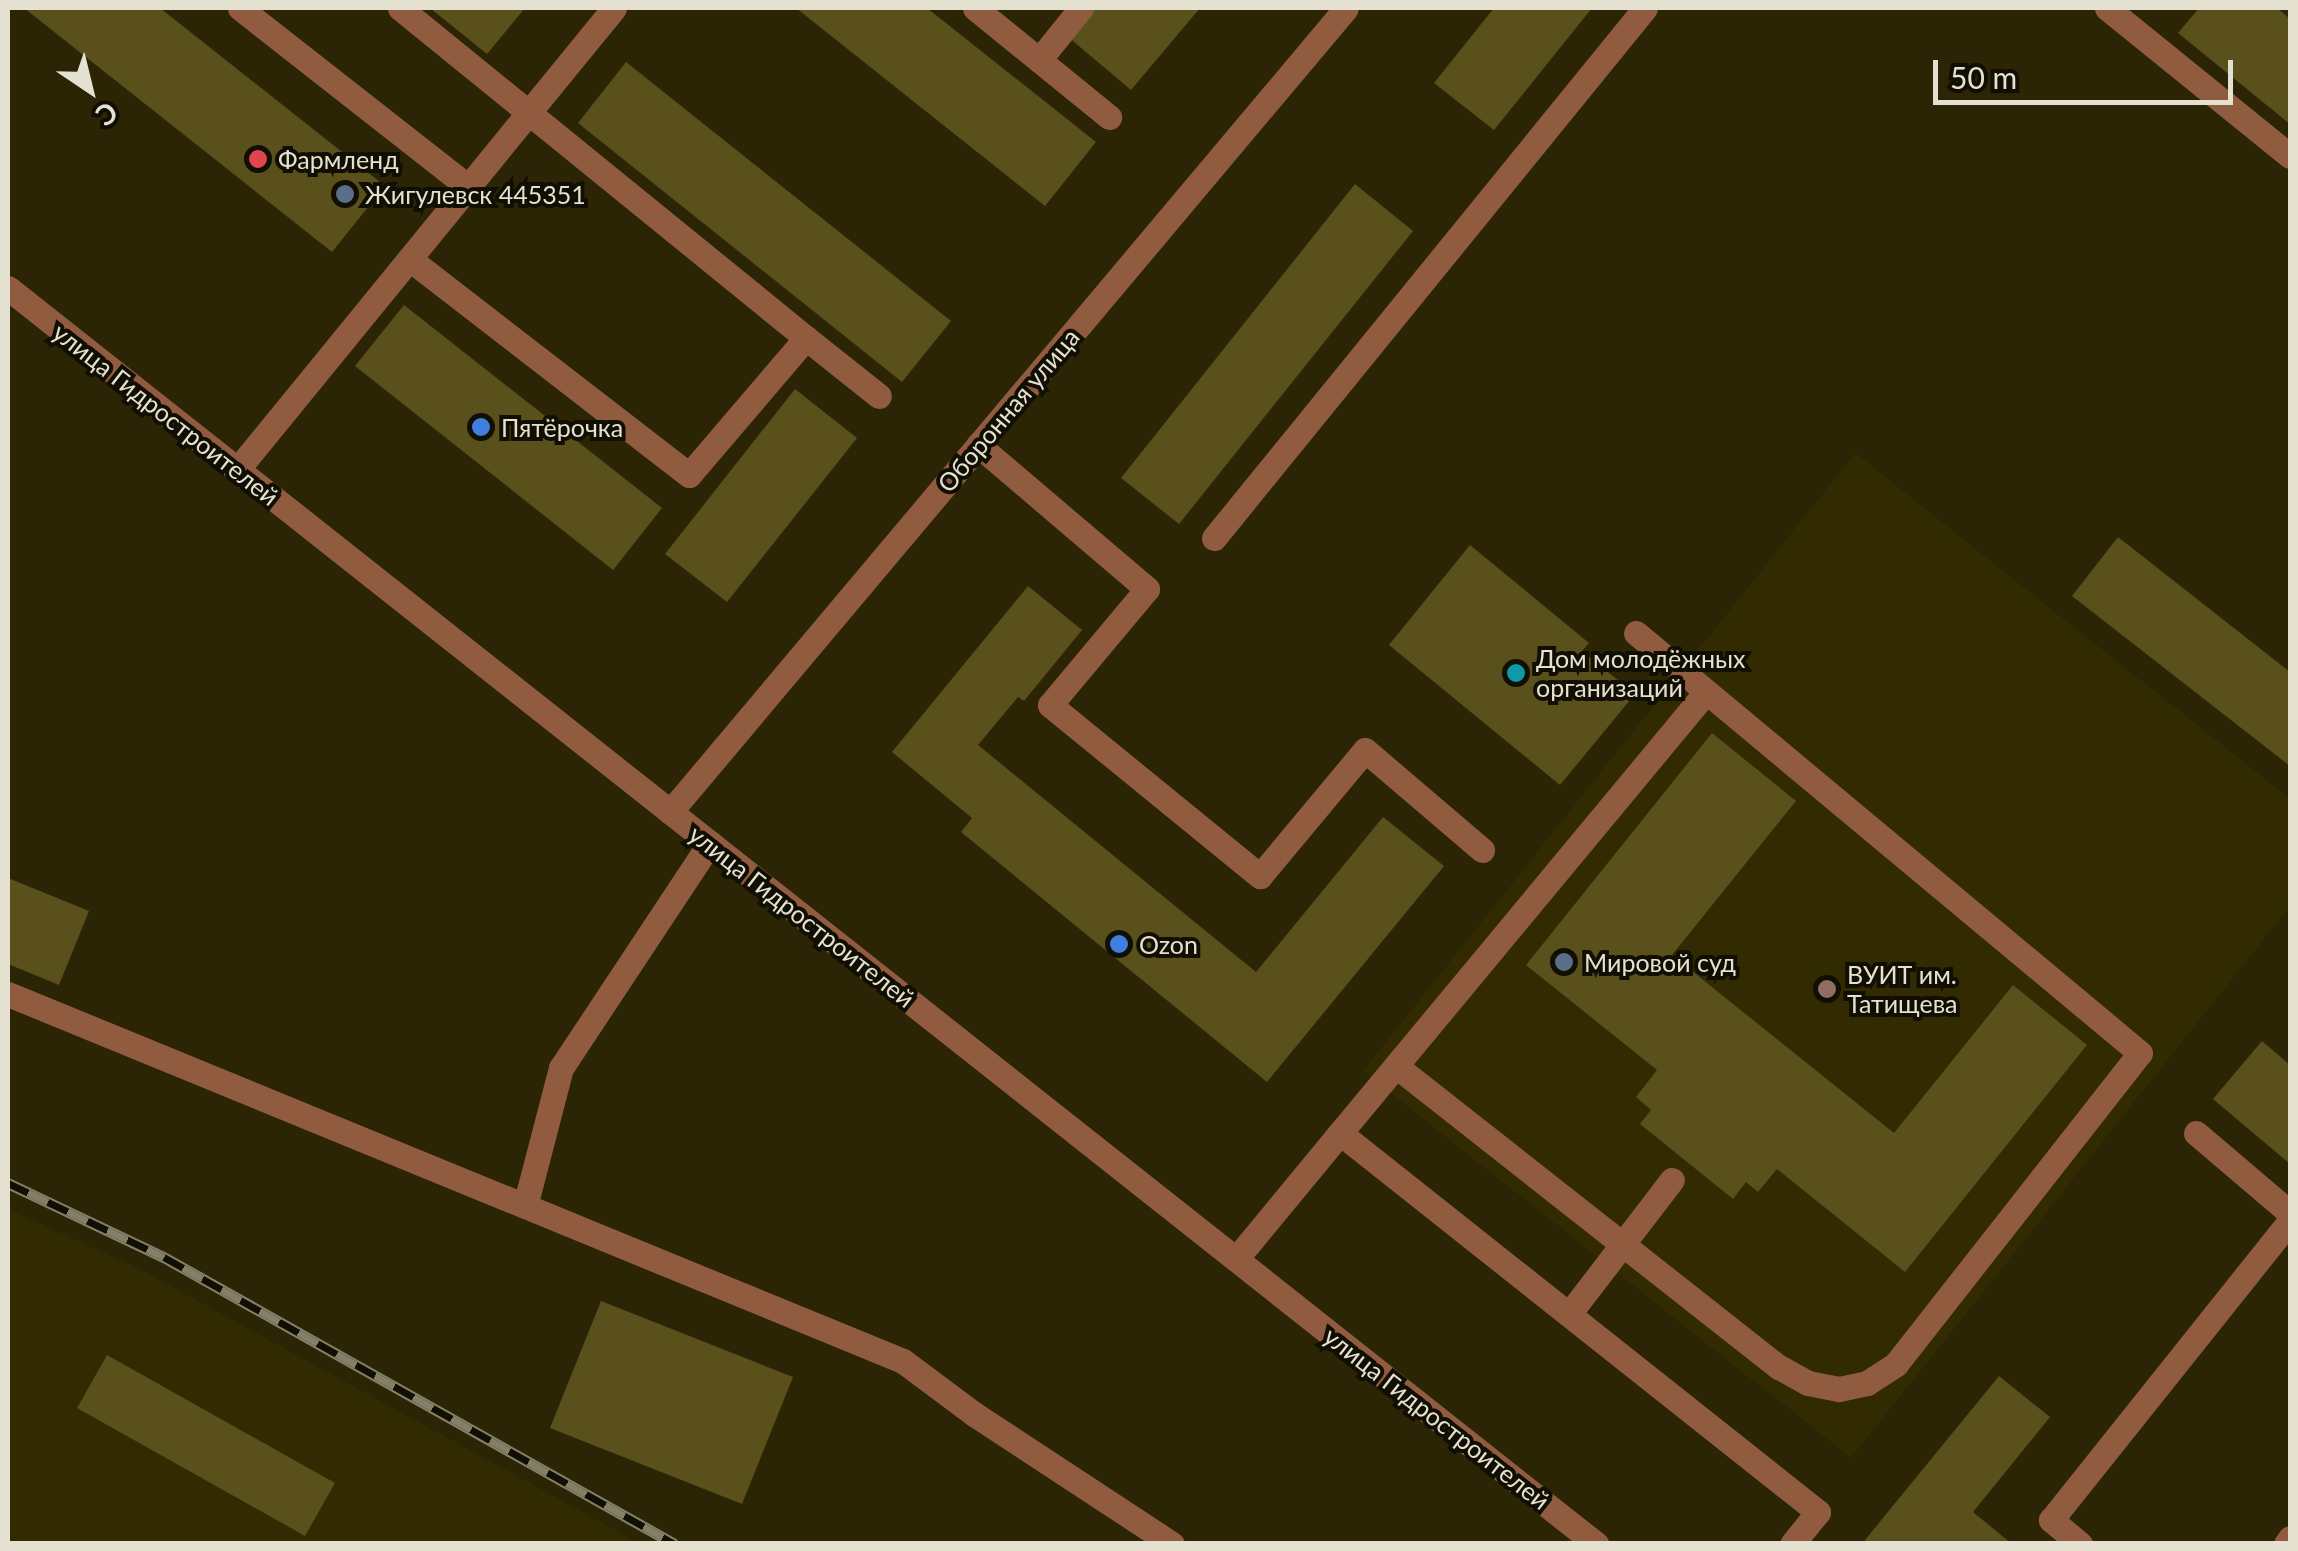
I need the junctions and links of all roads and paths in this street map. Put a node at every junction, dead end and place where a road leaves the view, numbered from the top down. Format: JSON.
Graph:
{"nodes":[{"id":1,"x":240,"y":8,"type":"edge"},
{"id":2,"x":400,"y":8,"type":"edge"},
{"id":3,"x":614,"y":8,"type":"edge"},
{"id":4,"x":975,"y":8,"type":"edge"},
{"id":5,"x":1081,"y":8,"type":"edge"},
{"id":6,"x":1346,"y":8,"type":"edge"},
{"id":7,"x":1644,"y":8,"type":"edge"},
{"id":8,"x":2107,"y":8,"type":"edge"},
{"id":9,"x":1040,"y":60,"type":"junction"},
{"id":10,"x":530,"y":111,"type":"junction"},
{"id":11,"x":1110,"y":117,"type":"dead end"},
{"id":12,"x":2290,"y":156,"type":"edge"},
{"id":13,"x":468,"y":187,"type":"junction"},
{"id":14,"x":410,"y":259,"type":"junction"},
{"id":15,"x":8,"y":288,"type":"edge"},
{"id":16,"x":806,"y":338,"type":"junction"},
{"id":17,"x":879,"y":396,"type":"dead end"},
{"id":18,"x":978,"y":445,"type":"junction"},
{"id":19,"x":237,"y":470,"type":"junction"},
{"id":20,"x":1214,"y":538,"type":"dead end"},
{"id":21,"x":1636,"y":633,"type":"dead end"},
{"id":22,"x":1706,"y":692,"type":"junction"},
{"id":23,"x":670,"y":812,"type":"junction"},
{"id":24,"x":710,"y":844,"type":"junction"},
{"id":25,"x":1482,"y":850,"type":"dead end"},
{"id":26,"x":8,"y":994,"type":"edge"},
{"id":27,"x":1396,"y":1066,"type":"junction"},
{"id":28,"x":1340,"y":1133,"type":"junction"},
{"id":29,"x":2196,"y":1133,"type":"dead end"},
{"id":30,"x":1672,"y":1180,"type":"dead end"},
{"id":31,"x":525,"y":1206,"type":"junction"},
{"id":32,"x":2290,"y":1213,"type":"edge"},
{"id":33,"x":2290,"y":1221,"type":"edge"},
{"id":34,"x":1623,"y":1244,"type":"junction"},
{"id":35,"x":1236,"y":1259,"type":"junction"},
{"id":36,"x":1569,"y":1314,"type":"junction"},
{"id":37,"x":1172,"y":1544,"type":"edge"},
{"id":38,"x":1596,"y":1544,"type":"edge"},
{"id":39,"x":1792,"y":1544,"type":"edge"},
{"id":40,"x":2080,"y":1544,"type":"edge"}],
"edges":[{"from":1,"to":13,"type":"street"},
{"from":2,"to":10,"type":"street"},
{"from":3,"to":10,"type":"street"},
{"from":4,"to":9,"type":"street"},
{"from":5,"to":9,"type":"street"},
{"from":6,"to":18,"type":"street","name":"Оборонная улица"},
{"from":7,"to":20,"type":"street"},
{"from":8,"to":12,"type":"street"},
{"from":9,"to":11,"type":"street"},
{"from":10,"to":13,"type":"street"},
{"from":10,"to":16,"type":"street"},
{"from":13,"to":14,"type":"street"},
{"from":14,"to":16,"type":"street"},
{"from":14,"to":19,"type":"street"},
{"from":15,"to":19,"type":"street","name":"улица Гидростроителей"},
{"from":16,"to":17,"type":"street"},
{"from":18,"to":23,"type":"street","name":"Оборонная улица"},
{"from":18,"to":25,"type":"street"},
{"from":19,"to":23,"type":"street","name":"улица Гидростроителей"},
{"from":21,"to":22,"type":"street"},
{"from":22,"to":27,"type":"street"},
{"from":22,"to":34,"type":"street"},
{"from":23,"to":24,"type":"street","name":"улица Гидростроителей"},
{"from":24,"to":31,"type":"street"},
{"from":24,"to":35,"type":"street","name":"улица Гидростроителей"},
{"from":26,"to":31,"type":"street"},
{"from":27,"to":28,"type":"street"},
{"from":27,"to":34,"type":"street"},
{"from":28,"to":35,"type":"street"},
{"from":28,"to":36,"type":"street"},
{"from":29,"to":32,"type":"street"},
{"from":30,"to":34,"type":"street"},
{"from":31,"to":37,"type":"street"},
{"from":33,"to":40,"type":"street"},
{"from":34,"to":36,"type":"street"},
{"from":35,"to":38,"type":"street","name":"улица Гидростроителей"},
{"from":36,"to":39,"type":"street"}]}
